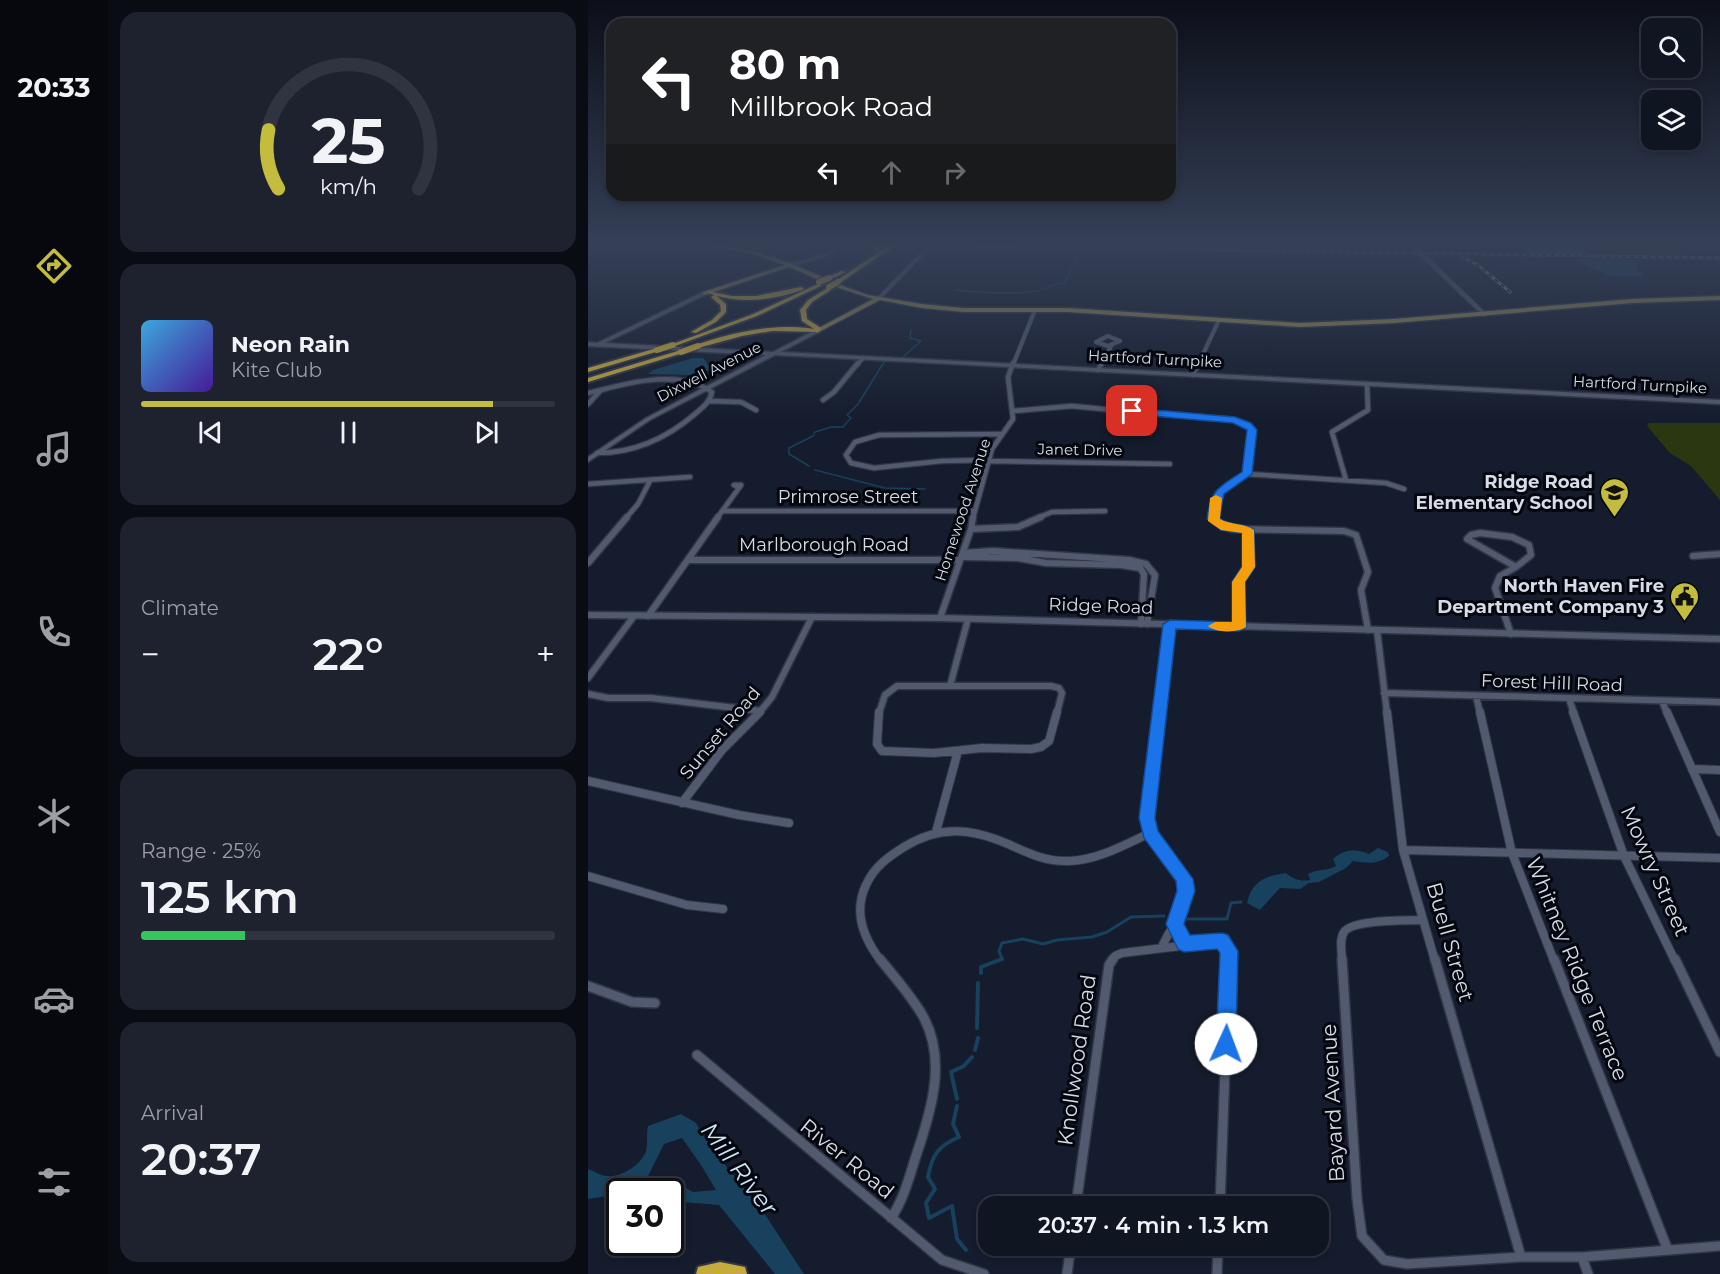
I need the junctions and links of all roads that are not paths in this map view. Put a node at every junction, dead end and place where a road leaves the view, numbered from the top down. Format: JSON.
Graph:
{"nodes":[{"id":1,"x":687,"y":302,"type":"edge"},
{"id":2,"x":722,"y":302,"type":"edge"},
{"id":3,"x":784,"y":302,"type":"edge"},
{"id":4,"x":794,"y":302,"type":"edge"},
{"id":5,"x":810,"y":302,"type":"edge"},
{"id":6,"x":871,"y":302,"type":"edge"},
{"id":7,"x":911,"y":302,"type":"edge"},
{"id":8,"x":1472,"y":302,"type":"edge"},
{"id":9,"x":1615,"y":302,"type":"edge"},
{"id":10,"x":1035,"y":310,"type":"junction"},
{"id":11,"x":1484,"y":314,"type":"junction"},
{"id":12,"x":1219,"y":320,"type":"junction"},
{"id":13,"x":819,"y":330,"type":"junction"},
{"id":14,"x":588,"y":344,"type":"edge"},
{"id":15,"x":599,"y":345,"type":"junction"},
{"id":16,"x":1111,"y":346,"type":"junction"},
{"id":17,"x":670,"y":347,"type":"junction"},
{"id":18,"x":685,"y":349,"type":"junction"},
{"id":19,"x":773,"y":354,"type":"junction"},
{"id":20,"x":863,"y":358,"type":"junction"},
{"id":21,"x":1012,"y":365,"type":"junction"},
{"id":22,"x":588,"y":370,"type":"edge"},
{"id":23,"x":1098,"y":370,"type":"junction"},
{"id":24,"x":1192,"y":375,"type":"junction"},
{"id":25,"x":588,"y":378,"type":"edge"},
{"id":26,"x":1368,"y":384,"type":"junction"},
{"id":27,"x":708,"y":387,"type":"junction"},
{"id":28,"x":601,"y":390,"type":"junction"},
{"id":29,"x":588,"y":393,"type":"edge"},
{"id":30,"x":823,"y":400,"type":"dead end"},
{"id":31,"x":709,"y":401,"type":"junction"},
{"id":32,"x":1720,"y":402,"type":"edge"},
{"id":33,"x":588,"y":404,"type":"edge"},
{"id":34,"x":756,"y":410,"type":"dead end"},
{"id":35,"x":1012,"y":411,"type":"junction"},
{"id":36,"x":1001,"y":434,"type":"junction"},
{"id":37,"x":597,"y":453,"type":"junction"},
{"id":38,"x":588,"y":460,"type":"edge"},
{"id":39,"x":989,"y":460,"type":"junction"},
{"id":40,"x":1170,"y":464,"type":"dead end"},
{"id":41,"x":1247,"y":474,"type":"junction"},
{"id":42,"x":690,"y":477,"type":"dead end"},
{"id":43,"x":1346,"y":480,"type":"junction"},
{"id":44,"x":650,"y":481,"type":"junction"},
{"id":45,"x":588,"y":484,"type":"edge"},
{"id":46,"x":739,"y":488,"type":"dead end"},
{"id":47,"x":1404,"y":489,"type":"dead end"},
{"id":48,"x":723,"y":511,"type":"junction"},
{"id":49,"x":974,"y":511,"type":"junction"},
{"id":50,"x":1105,"y":511,"type":"dead end"},
{"id":51,"x":971,"y":529,"type":"junction"},
{"id":52,"x":1248,"y":530,"type":"junction"},
{"id":53,"x":1720,"y":554,"type":"edge"},
{"id":54,"x":1693,"y":556,"type":"dead end"},
{"id":55,"x":961,"y":557,"type":"junction"},
{"id":56,"x":688,"y":560,"type":"junction"},
{"id":57,"x":588,"y":563,"type":"edge"},
{"id":58,"x":1150,"y":566,"type":"junction"},
{"id":59,"x":1516,"y":567,"type":"junction"},
{"id":60,"x":1142,"y":569,"type":"junction"},
{"id":61,"x":588,"y":615,"type":"edge"},
{"id":62,"x":634,"y":616,"type":"junction"},
{"id":63,"x":648,"y":616,"type":"junction"},
{"id":64,"x":813,"y":617,"type":"junction"},
{"id":65,"x":940,"y":618,"type":"junction"},
{"id":66,"x":968,"y":619,"type":"junction"},
{"id":67,"x":1144,"y":624,"type":"junction"},
{"id":68,"x":1170,"y":624,"type":"junction"},
{"id":69,"x":1239,"y":627,"type":"junction"},
{"id":70,"x":1372,"y":630,"type":"junction"},
{"id":71,"x":1511,"y":634,"type":"junction"},
{"id":72,"x":1720,"y":639,"type":"edge"},
{"id":73,"x":588,"y":678,"type":"edge"},
{"id":74,"x":950,"y":686,"type":"junction"},
{"id":75,"x":1384,"y":693,"type":"junction"},
{"id":76,"x":588,"y":694,"type":"edge"},
{"id":77,"x":1476,"y":696,"type":"junction"},
{"id":78,"x":1569,"y":699,"type":"junction"},
{"id":79,"x":1662,"y":701,"type":"junction"},
{"id":80,"x":1720,"y":702,"type":"edge"},
{"id":81,"x":761,"y":711,"type":"junction"},
{"id":82,"x":958,"y":751,"type":"junction"},
{"id":83,"x":1692,"y":769,"type":"junction"},
{"id":84,"x":1720,"y":770,"type":"edge"},
{"id":85,"x":588,"y":781,"type":"edge"},
{"id":86,"x":682,"y":802,"type":"junction"},
{"id":87,"x":789,"y":823,"type":"dead end"},
{"id":88,"x":936,"y":832,"type":"junction"},
{"id":89,"x":1720,"y":832,"type":"edge"},
{"id":90,"x":1150,"y":833,"type":"junction"},
{"id":91,"x":1403,"y":850,"type":"junction"},
{"id":92,"x":1512,"y":853,"type":"junction"},
{"id":93,"x":1624,"y":856,"type":"junction"},
{"id":94,"x":1720,"y":858,"type":"edge"},
{"id":95,"x":588,"y":876,"type":"edge"},
{"id":96,"x":723,"y":909,"type":"dead end"},
{"id":97,"x":1423,"y":920,"type":"junction"},
{"id":98,"x":1175,"y":924,"type":"junction"},
{"id":99,"x":1184,"y":944,"type":"junction"},
{"id":100,"x":1161,"y":947,"type":"junction"},
{"id":101,"x":588,"y":986,"type":"edge"},
{"id":102,"x":655,"y":1003,"type":"dead end"},
{"id":103,"x":1720,"y":1052,"type":"edge"},
{"id":104,"x":697,"y":1055,"type":"dead end"},
{"id":105,"x":1077,"y":1196,"type":"edge"},
{"id":106,"x":1220,"y":1196,"type":"edge"},
{"id":107,"x":891,"y":1218,"type":"junction"},
{"id":108,"x":1720,"y":1246,"type":"edge"},
{"id":109,"x":1667,"y":1248,"type":"junction"},
{"id":110,"x":1069,"y":1256,"type":"edge"},
{"id":111,"x":1218,"y":1256,"type":"edge"},
{"id":112,"x":1521,"y":1257,"type":"junction"},
{"id":113,"x":1582,"y":1257,"type":"junction"},
{"id":114,"x":705,"y":1274,"type":"edge"},
{"id":115,"x":738,"y":1274,"type":"edge"},
{"id":116,"x":984,"y":1274,"type":"edge"},
{"id":117,"x":1067,"y":1274,"type":"edge"},
{"id":118,"x":1217,"y":1274,"type":"edge"},
{"id":119,"x":1588,"y":1274,"type":"edge"}],
"edges":[{"from":1,"to":15,"type":"main road"},
{"from":2,"to":17,"type":"highway"},
{"from":3,"to":17,"type":"highway"},
{"from":4,"to":18,"type":"highway"},
{"from":5,"to":13,"type":"highway"},
{"from":6,"to":13,"type":"main road","name":"Dixwell Avenue"},
{"from":7,"to":10,"type":"main road"},
{"from":8,"to":11,"type":"street"},
{"from":9,"to":11,"type":"main road"},
{"from":10,"to":12,"type":"main road"},
{"from":10,"to":21,"type":"street"},
{"from":11,"to":12,"type":"main road"},
{"from":12,"to":24,"type":"street"},
{"from":13,"to":18,"type":"highway","bridge":true},
{"from":13,"to":19,"type":"main road","name":"Dixwell Avenue"},
{"from":14,"to":15,"type":"main road","name":"Hartford Turnpike"},
{"from":15,"to":19,"type":"main road","name":"Hartford Turnpike"},
{"from":16,"to":16,"type":"street"},
{"from":16,"to":23,"type":"street"},
{"from":17,"to":18,"type":"highway","bridge":true},
{"from":17,"to":22,"type":"highway","bridge":true},
{"from":17,"to":25,"type":"highway"},
{"from":18,"to":25,"type":"highway"},
{"from":19,"to":20,"type":"main road","name":"Hartford Turnpike"},
{"from":19,"to":27,"type":"main road","name":"Dixwell Avenue"},
{"from":20,"to":21,"type":"main road","name":"Hartford Turnpike"},
{"from":20,"to":30,"type":"street"},
{"from":21,"to":23,"type":"main road","name":"Hartford Turnpike"},
{"from":21,"to":35,"type":"street"},
{"from":23,"to":24,"type":"main road","name":"Hartford Turnpike"},
{"from":24,"to":26,"type":"main road","name":"Hartford Turnpike"},
{"from":26,"to":32,"type":"main road","name":"Hartford Turnpike"},
{"from":26,"to":43,"type":"street"},
{"from":27,"to":28,"type":"street"},
{"from":27,"to":31,"type":"street"},
{"from":27,"to":37,"type":"main road","name":"Dixwell Avenue"},
{"from":28,"to":29,"type":"street"},
{"from":28,"to":33,"type":"street"},
{"from":31,"to":34,"type":"street"},
{"from":31,"to":37,"type":"street"},
{"from":35,"to":36,"type":"street","name":"Homewood Avenue"},
{"from":35,"to":41,"type":"street"},
{"from":36,"to":39,"type":"street","name":"Homewood Avenue"},
{"from":36,"to":39,"type":"street","name":"Janet Drive"},
{"from":37,"to":38,"type":"main road","name":"Dixwell Avenue"},
{"from":39,"to":40,"type":"street","name":"Janet Drive"},
{"from":39,"to":49,"type":"street","name":"Homewood Avenue"},
{"from":41,"to":43,"type":"street"},
{"from":41,"to":52,"type":"street"},
{"from":42,"to":44,"type":"street"},
{"from":43,"to":47,"type":"street"},
{"from":44,"to":45,"type":"street"},
{"from":44,"to":57,"type":"street"},
{"from":46,"to":48,"type":"street"},
{"from":48,"to":49,"type":"street","name":"Primrose Street"},
{"from":48,"to":56,"type":"street"},
{"from":49,"to":51,"type":"street","name":"Homewood Avenue"},
{"from":50,"to":51,"type":"street"},
{"from":51,"to":55,"type":"street","name":"Homewood Avenue"},
{"from":52,"to":69,"type":"street"},
{"from":52,"to":70,"type":"street","name":"Buell Street"},
{"from":53,"to":54,"type":"street"},
{"from":55,"to":56,"type":"street","name":"Marlborough Road"},
{"from":55,"to":58,"type":"street","name":"Marlborough Road"},
{"from":55,"to":60,"type":"street","name":"Marlborough Road"},
{"from":55,"to":65,"type":"street","name":"Homewood Avenue"},
{"from":56,"to":63,"type":"street"},
{"from":58,"to":60,"type":"street","name":"Marlborough Road"},
{"from":58,"to":67,"type":"street"},
{"from":59,"to":59,"type":"street"},
{"from":59,"to":71,"type":"street"},
{"from":60,"to":67,"type":"street"},
{"from":61,"to":62,"type":"main road","name":"Ridge Road"},
{"from":62,"to":63,"type":"main road","name":"Ridge Road"},
{"from":62,"to":73,"type":"street"},
{"from":63,"to":64,"type":"main road","name":"Ridge Road"},
{"from":64,"to":65,"type":"main road","name":"Ridge Road"},
{"from":64,"to":81,"type":"street","name":"Sunset Road"},
{"from":65,"to":66,"type":"main road","name":"Ridge Road"},
{"from":66,"to":67,"type":"main road","name":"Ridge Road"},
{"from":66,"to":74,"type":"street"},
{"from":67,"to":68,"type":"main road","name":"Ridge Road"},
{"from":68,"to":69,"type":"main road","name":"Ridge Road"},
{"from":68,"to":90,"type":"street"},
{"from":69,"to":70,"type":"main road","name":"Ridge Road"},
{"from":70,"to":71,"type":"main road","name":"Ridge Road"},
{"from":70,"to":75,"type":"street","name":"Buell Street"},
{"from":71,"to":72,"type":"main road","name":"Ridge Road"},
{"from":74,"to":82,"type":"street"},
{"from":74,"to":82,"type":"street"},
{"from":75,"to":77,"type":"street","name":"Forest Hill Road"},
{"from":75,"to":91,"type":"street","name":"Buell Street"},
{"from":76,"to":81,"type":"street"},
{"from":77,"to":78,"type":"street","name":"Forest Hill Road"},
{"from":77,"to":92,"type":"street","name":"Whitney Ridge Terrace"},
{"from":78,"to":79,"type":"street","name":"Forest Hill Road"},
{"from":78,"to":93,"type":"street","name":"Mowry Street"},
{"from":79,"to":80,"type":"street","name":"Forest Hill Road"},
{"from":79,"to":83,"type":"street"},
{"from":81,"to":86,"type":"street","name":"Sunset Road"},
{"from":82,"to":88,"type":"street"},
{"from":83,"to":84,"type":"street"},
{"from":83,"to":89,"type":"street"},
{"from":85,"to":86,"type":"street"},
{"from":86,"to":87,"type":"street"},
{"from":88,"to":90,"type":"street"},
{"from":88,"to":107,"type":"street"},
{"from":90,"to":98,"type":"street"},
{"from":91,"to":92,"type":"street"},
{"from":91,"to":97,"type":"street","name":"Buell Street"},
{"from":92,"to":93,"type":"street"},
{"from":92,"to":109,"type":"street","name":"Whitney Ridge Terrace"},
{"from":93,"to":94,"type":"street"},
{"from":93,"to":103,"type":"street","name":"Mowry Street"},
{"from":95,"to":96,"type":"street"},
{"from":97,"to":112,"type":"street","name":"Buell Street"},
{"from":97,"to":112,"type":"street","name":"Bayard Avenue"},
{"from":98,"to":99,"type":"street"},
{"from":98,"to":100,"type":"street"},
{"from":99,"to":100,"type":"street","name":"Knollwood Road"},
{"from":99,"to":106,"type":"street","name":"Knollwood Road"},
{"from":100,"to":105,"type":"street","name":"Knollwood Road"},
{"from":101,"to":102,"type":"street"},
{"from":104,"to":107,"type":"street","name":"River Road"},
{"from":107,"to":116,"type":"street","name":"River Road"},
{"from":108,"to":109,"type":"street","name":"Bayard Avenue"},
{"from":109,"to":113,"type":"street","name":"Bayard Avenue"},
{"from":110,"to":117,"type":"street"},
{"from":111,"to":118,"type":"street"},
{"from":112,"to":113,"type":"street","name":"Bayard Avenue"},
{"from":113,"to":119,"type":"street"},
{"from":114,"to":115,"type":"highway"}]}
